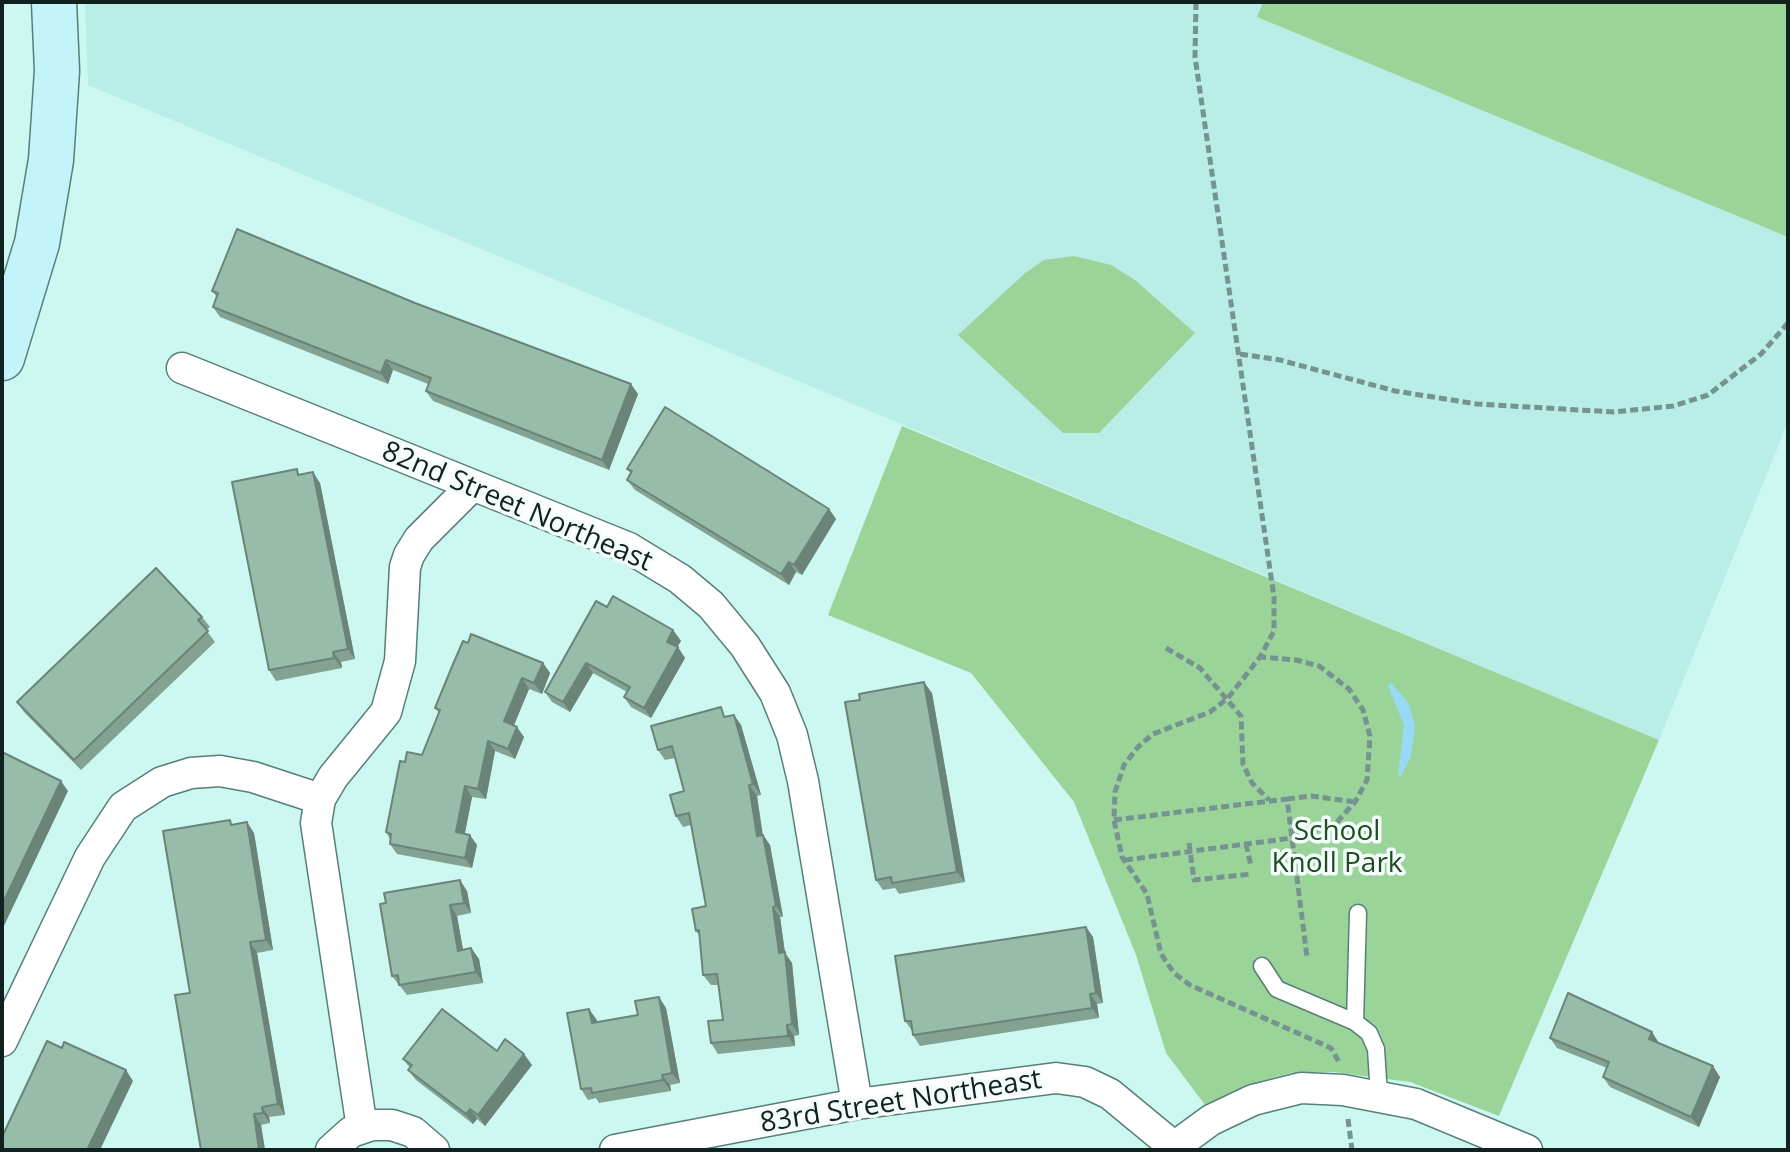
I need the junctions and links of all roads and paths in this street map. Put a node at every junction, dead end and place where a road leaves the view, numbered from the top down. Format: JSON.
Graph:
{"nodes":[{"id":1,"x":54,"y":2,"type":"edge"},
{"id":2,"x":1196,"y":2,"type":"edge"},
{"id":3,"x":1788,"y":323,"type":"edge"},
{"id":4,"x":1240,"y":354,"type":"junction"},
{"id":5,"x":2,"y":358,"type":"edge"},
{"id":6,"x":182,"y":368,"type":"dead end"},
{"id":7,"x":472,"y":486,"type":"junction"},
{"id":8,"x":1166,"y":648,"type":"dead end"},
{"id":9,"x":1260,"y":657,"type":"junction"},
{"id":10,"x":1228,"y":698,"type":"junction"},
{"id":11,"x":320,"y":799,"type":"junction"},
{"id":12,"x":1287,"y":799,"type":"junction"},
{"id":13,"x":1270,"y":801,"type":"junction"},
{"id":14,"x":1355,"y":802,"type":"junction"},
{"id":15,"x":1114,"y":820,"type":"junction"},
{"id":16,"x":1292,"y":838,"type":"junction"},
{"id":17,"x":1189,"y":843,"type":"dead end"},
{"id":18,"x":1246,"y":844,"type":"junction"},
{"id":19,"x":1190,"y":851,"type":"junction"},
{"id":20,"x":1125,"y":860,"type":"junction"},
{"id":21,"x":1251,"y":866,"type":"dead end"},
{"id":22,"x":1252,"y":874,"type":"dead end"},
{"id":23,"x":1358,"y":913,"type":"dead end"},
{"id":24,"x":1307,"y":957,"type":"dead end"},
{"id":25,"x":1262,"y":966,"type":"dead end"},
{"id":26,"x":1355,"y":1022,"type":"junction"},
{"id":27,"x":2,"y":1041,"type":"edge"},
{"id":28,"x":1343,"y":1090,"type":"junction"},
{"id":29,"x":1379,"y":1095,"type":"junction"},
{"id":30,"x":857,"y":1104,"type":"junction"},
{"id":31,"x":362,"y":1128,"type":"junction"},
{"id":32,"x":1172,"y":1148,"type":"edge"},
{"id":33,"x":331,"y":1150,"type":"edge"},
{"id":34,"x":434,"y":1150,"type":"edge"},
{"id":35,"x":615,"y":1150,"type":"edge"},
{"id":36,"x":1352,"y":1150,"type":"edge"},
{"id":37,"x":1527,"y":1150,"type":"edge"}],
"edges":[{"from":1,"to":5,"type":"main road"},
{"from":2,"to":4,"type":"path"},
{"from":3,"to":4,"type":"path"},
{"from":4,"to":9,"type":"path"},
{"from":6,"to":7,"type":"street","name":"82nd Street Northeast"},
{"from":7,"to":11,"type":"street"},
{"from":7,"to":30,"type":"street","name":"82nd Street Northeast"},
{"from":8,"to":10,"type":"path"},
{"from":9,"to":10,"type":"path"},
{"from":9,"to":14,"type":"path"},
{"from":10,"to":13,"type":"path"},
{"from":10,"to":15,"type":"path"},
{"from":11,"to":27,"type":"street"},
{"from":11,"to":31,"type":"street"},
{"from":12,"to":13,"type":"path"},
{"from":12,"to":14,"type":"path"},
{"from":12,"to":16,"type":"path"},
{"from":13,"to":15,"type":"path"},
{"from":14,"to":16,"type":"path"},
{"from":15,"to":20,"type":"path"},
{"from":16,"to":18,"type":"path"},
{"from":16,"to":24,"type":"path"},
{"from":17,"to":19,"type":"path"},
{"from":18,"to":19,"type":"path"},
{"from":18,"to":21,"type":"path"},
{"from":19,"to":20,"type":"path"},
{"from":19,"to":22,"type":"path"},
{"from":20,"to":28,"type":"path"},
{"from":23,"to":26,"type":"lane"},
{"from":25,"to":26,"type":"lane"},
{"from":26,"to":29,"type":"lane"},
{"from":28,"to":29,"type":"street","name":"83rd Street Northeast"},
{"from":28,"to":32,"type":"street","name":"83rd Street Northeast"},
{"from":28,"to":36,"type":"path"},
{"from":29,"to":37,"type":"street","name":"83rd Street Northeast"},
{"from":30,"to":32,"type":"street","name":"83rd Street Northeast"},
{"from":30,"to":35,"type":"street","name":"83rd Street Northeast"},
{"from":31,"to":33,"type":"street"},
{"from":31,"to":34,"type":"street"}]}
